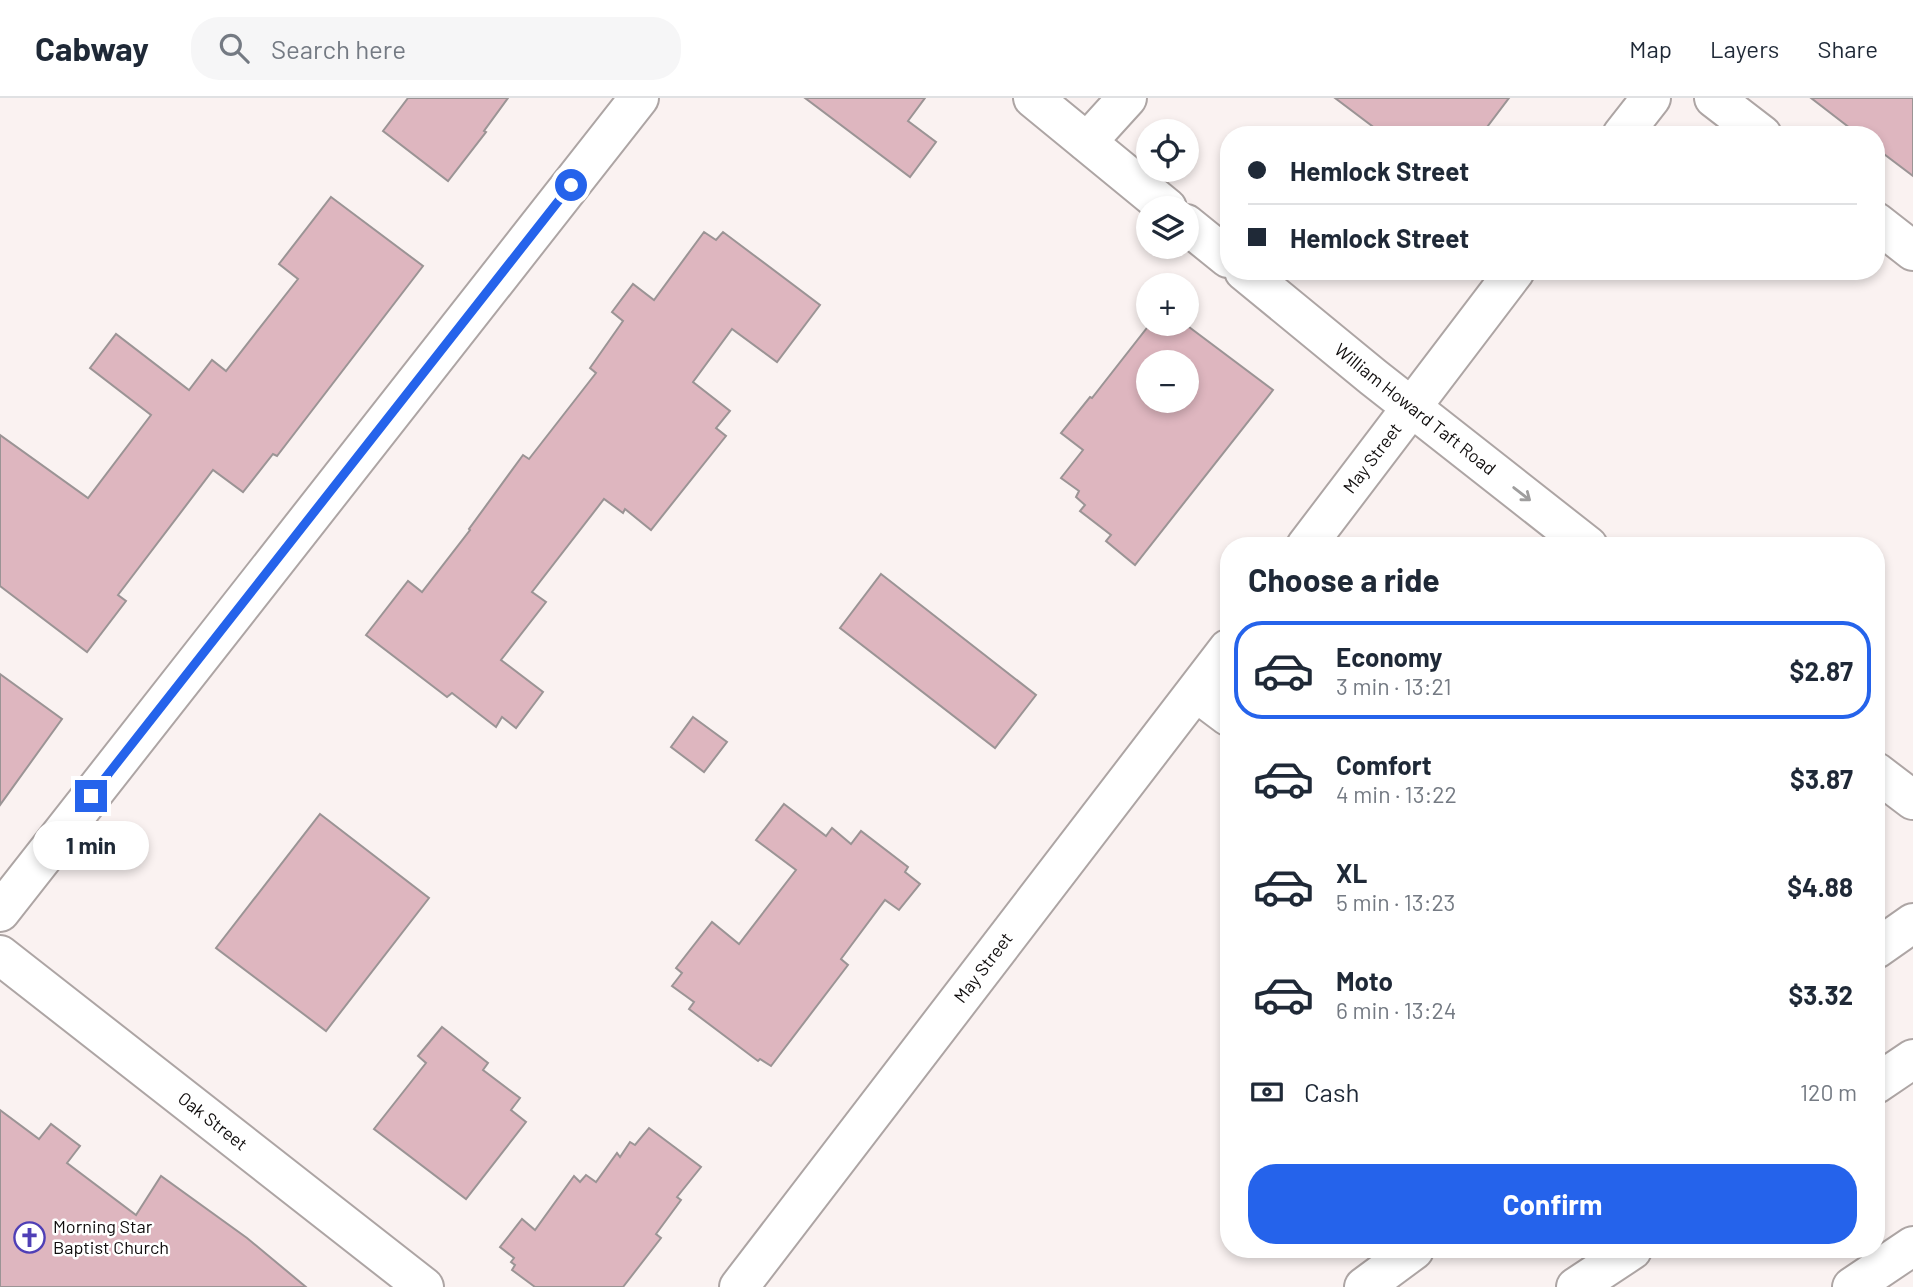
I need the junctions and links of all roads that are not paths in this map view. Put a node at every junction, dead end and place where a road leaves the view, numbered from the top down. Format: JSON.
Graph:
{"nodes":[{"id":1,"x":639,"y":98,"type":"edge"},
{"id":2,"x":1033,"y":98,"type":"edge"},
{"id":3,"x":1126,"y":98,"type":"edge"},
{"id":4,"x":1651,"y":98,"type":"edge"},
{"id":5,"x":1714,"y":98,"type":"edge"},
{"id":6,"x":1629,"y":126,"type":"edge"},
{"id":7,"x":1750,"y":126,"type":"edge"},
{"id":8,"x":1087,"y":142,"type":"junction"},
{"id":9,"x":1152,"y":196,"type":"edge"},
{"id":10,"x":1885,"y":229,"type":"edge"},
{"id":11,"x":1199,"y":235,"type":"edge"},
{"id":12,"x":1913,"y":251,"type":"edge"},
{"id":13,"x":1220,"y":252,"type":"edge"},
{"id":14,"x":1255,"y":280,"type":"edge"},
{"id":15,"x":1508,"y":280,"type":"edge"},
{"id":16,"x":1411,"y":407,"type":"junction"},
{"id":17,"x":1313,"y":537,"type":"edge"},
{"id":18,"x":1577,"y":537,"type":"edge"},
{"id":19,"x":1220,"y":660,"type":"edge"},
{"id":20,"x":1196,"y":692,"type":"junction"},
{"id":21,"x":1220,"y":710,"type":"edge"},
{"id":22,"x":1885,"y":779,"type":"edge"},
{"id":23,"x":1913,"y":800,"type":"edge"},
{"id":24,"x":0,"y":912,"type":"edge"},
{"id":25,"x":1913,"y":923,"type":"edge"},
{"id":26,"x":1885,"y":943,"type":"edge"},
{"id":27,"x":0,"y":955,"type":"edge"},
{"id":28,"x":1913,"y":1059,"type":"edge"},
{"id":29,"x":1885,"y":1078,"type":"edge"},
{"id":30,"x":1913,"y":1246,"type":"edge"},
{"id":31,"x":1403,"y":1258,"type":"edge"},
{"id":32,"x":1620,"y":1258,"type":"edge"},
{"id":33,"x":424,"y":1287,"type":"edge"},
{"id":34,"x":739,"y":1287,"type":"edge"},
{"id":35,"x":1364,"y":1287,"type":"edge"},
{"id":36,"x":1576,"y":1287,"type":"edge"},
{"id":37,"x":1852,"y":1287,"type":"edge"}],
"edges":[{"from":1,"to":24,"type":"main road"},
{"from":2,"to":8,"type":"main road"},
{"from":3,"to":8,"type":"main road"},
{"from":4,"to":6,"type":"main road"},
{"from":5,"to":7,"type":"main road"},
{"from":8,"to":9,"type":"main road"},
{"from":10,"to":12,"type":"main road"},
{"from":11,"to":13,"type":"main road"},
{"from":14,"to":16,"type":"main road","name":"William Howard Taft Road"},
{"from":15,"to":16,"type":"main road","name":"May Street"},
{"from":16,"to":17,"type":"main road","name":"May Street"},
{"from":16,"to":18,"type":"main road","name":"William Howard Taft Road","one_way":true},
{"from":19,"to":20,"type":"main road","name":"May Street"},
{"from":20,"to":21,"type":"main road"},
{"from":20,"to":34,"type":"main road","name":"May Street"},
{"from":22,"to":23,"type":"main road"},
{"from":25,"to":26,"type":"main road"},
{"from":27,"to":33,"type":"main road","name":"Oak Street"},
{"from":28,"to":29,"type":"main road"},
{"from":30,"to":37,"type":"main road"},
{"from":31,"to":35,"type":"main road"},
{"from":32,"to":36,"type":"main road"}]}
